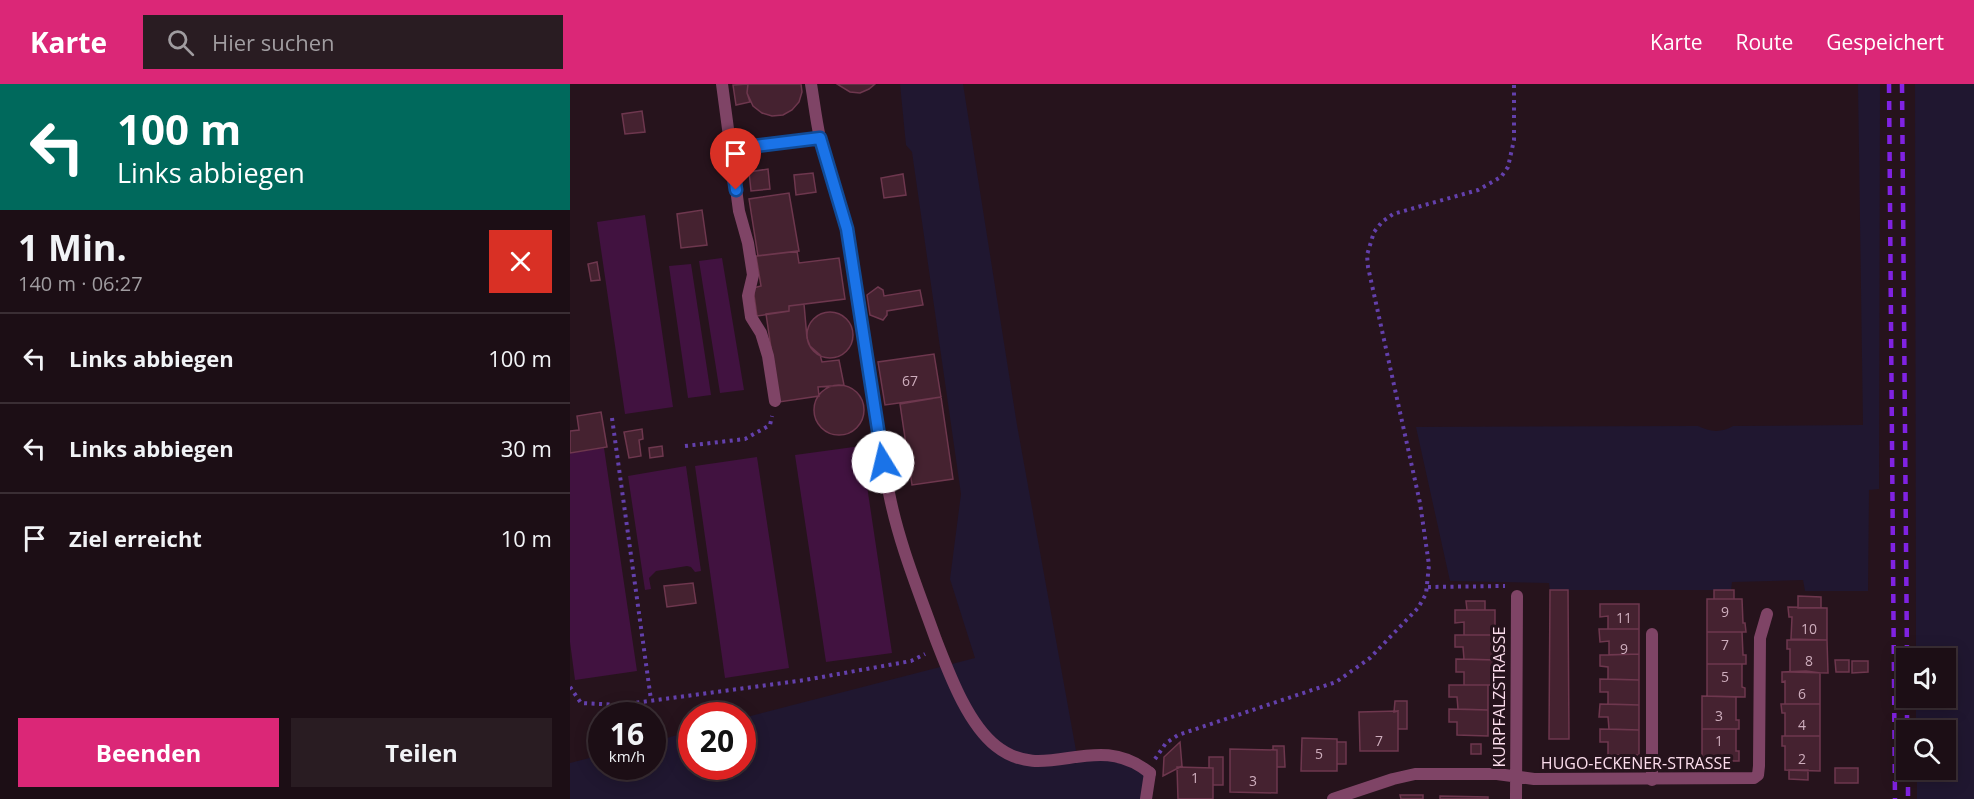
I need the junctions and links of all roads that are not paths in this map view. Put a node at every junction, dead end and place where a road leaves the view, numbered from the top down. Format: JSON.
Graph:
{"nodes":[{"id":1,"x":722,"y":84,"type":"edge"},
{"id":2,"x":811,"y":84,"type":"edge"},
{"id":3,"x":820,"y":138,"type":"junction"},
{"id":4,"x":730,"y":149,"type":"junction"},
{"id":5,"x":775,"y":401,"type":"road end"},
{"id":6,"x":1513,"y":591,"type":"road end"},
{"id":7,"x":1767,"y":614,"type":"dead end"},
{"id":8,"x":1652,"y":634,"type":"dead end"},
{"id":9,"x":1515,"y":777,"type":"junction"},
{"id":10,"x":1652,"y":780,"type":"junction"},
{"id":11,"x":1146,"y":799,"type":"edge"},
{"id":12,"x":1333,"y":799,"type":"edge"},
{"id":13,"x":1516,"y":799,"type":"edge"}],
"edges":[{"from":1,"to":4,"type":"street"},
{"from":2,"to":3,"type":"street"},
{"from":3,"to":4,"type":"street"},
{"from":3,"to":11,"type":"street"},
{"from":4,"to":5,"type":"street"},
{"from":6,"to":9,"type":"street","name":"KURPFALZSTRASSE"},
{"from":7,"to":10,"type":"street","name":"HUGO-ECKENER-STRASSE"},
{"from":8,"to":10,"type":"street"},
{"from":9,"to":10,"type":"street","name":"HUGO-ECKENER-STRASSE"},
{"from":9,"to":12,"type":"street","name":"HUGO-ECKENER-STRASSE"},
{"from":9,"to":13,"type":"street","name":"KURPFALZSTRASSE"}]}
